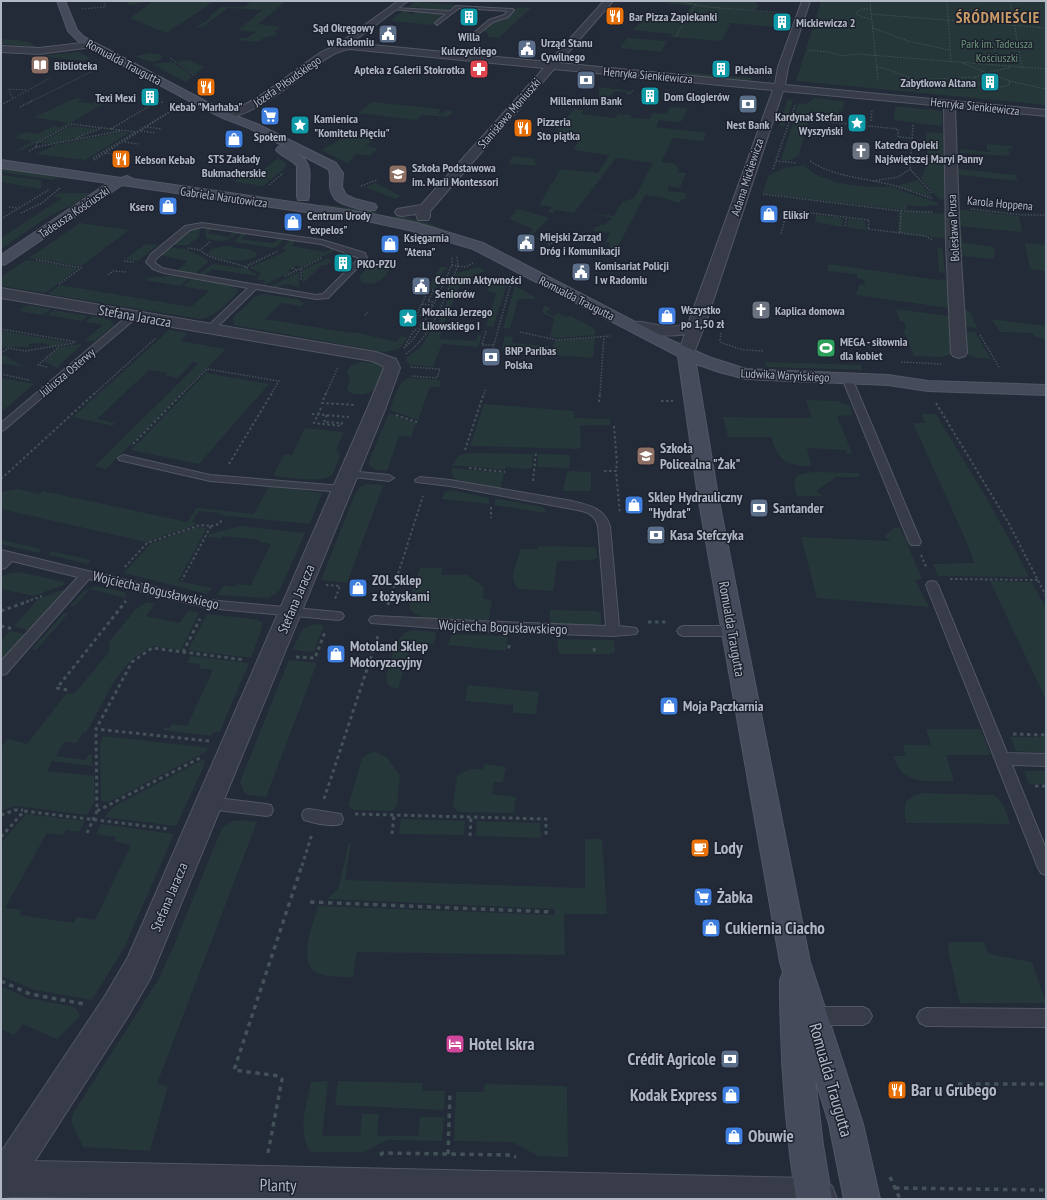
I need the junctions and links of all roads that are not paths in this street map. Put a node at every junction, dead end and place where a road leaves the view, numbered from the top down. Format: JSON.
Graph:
{"nodes":[{"id":1,"x":61,"y":1,"type":"edge"},
{"id":2,"x":404,"y":1,"type":"edge"},
{"id":3,"x":609,"y":1,"type":"edge"},
{"id":4,"x":806,"y":1,"type":"edge"},
{"id":5,"x":394,"y":8,"type":"junction"},
{"id":6,"x":451,"y":13,"type":"junction"},
{"id":7,"x":438,"y":24,"type":"dead end"},
{"id":8,"x":477,"y":33,"type":"dead end"},
{"id":9,"x":90,"y":45,"type":"junction"},
{"id":10,"x":343,"y":46,"type":"junction"},
{"id":11,"x":1,"y":49,"type":"edge"},
{"id":12,"x":551,"y":66,"type":"junction"},
{"id":13,"x":777,"y":91,"type":"junction"},
{"id":14,"x":949,"y":103,"type":"junction"},
{"id":15,"x":252,"y":105,"type":"junction"},
{"id":16,"x":209,"y":107,"type":"junction"},
{"id":17,"x":1046,"y":113,"type":"edge"},
{"id":18,"x":227,"y":116,"type":"junction"},
{"id":19,"x":1,"y":155,"type":"edge"},
{"id":20,"x":1,"y":164,"type":"edge"},
{"id":21,"x":107,"y":170,"type":"junction"},
{"id":22,"x":152,"y":176,"type":"junction"},
{"id":23,"x":304,"y":177,"type":"junction"},
{"id":24,"x":119,"y":182,"type":"junction"},
{"id":25,"x":291,"y":187,"type":"dead end"},
{"id":26,"x":164,"y":188,"type":"junction"},
{"id":27,"x":308,"y":196,"type":"junction"},
{"id":28,"x":96,"y":197,"type":"junction"},
{"id":29,"x":254,"y":201,"type":"junction"},
{"id":30,"x":364,"y":206,"type":"junction"},
{"id":31,"x":329,"y":211,"type":"junction"},
{"id":32,"x":424,"y":212,"type":"junction"},
{"id":33,"x":402,"y":218,"type":"junction"},
{"id":34,"x":478,"y":246,"type":"junction"},
{"id":35,"x":1,"y":262,"type":"edge"},
{"id":36,"x":251,"y":286,"type":"junction"},
{"id":37,"x":1,"y":293,"type":"edge"},
{"id":38,"x":133,"y":316,"type":"junction"},
{"id":39,"x":698,"y":322,"type":"junction"},
{"id":40,"x":633,"y":326,"type":"junction"},
{"id":41,"x":210,"y":329,"type":"junction"},
{"id":42,"x":686,"y":353,"type":"junction"},
{"id":43,"x":959,"y":354,"type":"dead end"},
{"id":44,"x":746,"y":374,"type":"junction"},
{"id":45,"x":847,"y":378,"type":"junction"},
{"id":46,"x":888,"y":380,"type":"junction"},
{"id":47,"x":1046,"y":385,"type":"edge"},
{"id":48,"x":702,"y":387,"type":"junction"},
{"id":49,"x":1046,"y":390,"type":"edge"},
{"id":50,"x":1,"y":428,"type":"edge"},
{"id":51,"x":123,"y":458,"type":"dead end"},
{"id":52,"x":390,"y":478,"type":"dead end"},
{"id":53,"x":420,"y":480,"type":"dead end"},
{"id":54,"x":346,"y":482,"type":"junction"},
{"id":55,"x":915,"y":542,"type":"dead end"},
{"id":56,"x":5,"y":555,"type":"edge"},
{"id":57,"x":1,"y":565,"type":"edge"},
{"id":58,"x":86,"y":574,"type":"junction"},
{"id":59,"x":932,"y":585,"type":"dead end"},
{"id":60,"x":291,"y":611,"type":"junction"},
{"id":61,"x":338,"y":616,"type":"dead end"},
{"id":62,"x":375,"y":620,"type":"dead end"},
{"id":63,"x":679,"y":627,"type":"road end"},
{"id":64,"x":613,"y":631,"type":"junction"},
{"id":65,"x":733,"y":631,"type":"junction"},
{"id":66,"x":632,"y":632,"type":"dead end"},
{"id":67,"x":1,"y":670,"type":"edge"},
{"id":68,"x":1003,"y":759,"type":"junction"},
{"id":69,"x":1046,"y":760,"type":"edge"},
{"id":70,"x":209,"y":803,"type":"junction"},
{"id":71,"x":266,"y":810,"type":"dead end"},
{"id":72,"x":309,"y":815,"type":"dead end"},
{"id":73,"x":336,"y":819,"type":"road end"},
{"id":74,"x":1046,"y":868,"type":"edge"},
{"id":75,"x":803,"y":1016,"type":"junction"},
{"id":76,"x":863,"y":1016,"type":"dead end"},
{"id":77,"x":926,"y":1017,"type":"dead end"},
{"id":78,"x":1046,"y":1018,"type":"edge"},
{"id":79,"x":2,"y":1180,"type":"edge"},
{"id":80,"x":815,"y":1198,"type":"edge"},
{"id":81,"x":862,"y":1199,"type":"edge"}],
"edges":[{"from":1,"to":9,"type":"street","name":"Romualda Traugutta"},
{"from":2,"to":5,"type":"street","name":"Józefa Piłsudskiego"},
{"from":3,"to":12,"type":"street","name":"Stanisława Moniuszki"},
{"from":4,"to":13,"type":"street","name":"Adama Mickiewicza"},
{"from":5,"to":6,"type":"lane"},
{"from":5,"to":10,"type":"street","name":"Józefa Piłsudskiego"},
{"from":6,"to":7,"type":"lane"},
{"from":6,"to":8,"type":"lane"},
{"from":9,"to":11,"type":"street"},
{"from":9,"to":16,"type":"street","name":"Romualda Traugutta"},
{"from":10,"to":12,"type":"street","name":"Henryka Sienkiewicza"},
{"from":10,"to":15,"type":"street","name":"Józefa Piłsudskiego"},
{"from":12,"to":13,"type":"street","name":"Henryka Sienkiewicza"},
{"from":12,"to":32,"type":"street","name":"Stanisława Moniuszki"},
{"from":13,"to":14,"type":"street","name":"Henryka Sienkiewicza"},
{"from":13,"to":39,"type":"street","name":"Adama Mickiewicza"},
{"from":14,"to":17,"type":"street","name":"Henryka Sienkiewicza"},
{"from":14,"to":43,"type":"street","name":"Bolesława Prusa"},
{"from":15,"to":16,"type":"street"},
{"from":15,"to":18,"type":"street","name":"Józefa Piłsudskiego"},
{"from":16,"to":18,"type":"street","name":"Romualda Traugutta"},
{"from":18,"to":23,"type":"street","name":"Romualda Traugutta"},
{"from":18,"to":30,"type":"street","name":"Romualda Traugutta"},
{"from":19,"to":21,"type":"street","name":"Gabriela Narutowicza"},
{"from":20,"to":24,"type":"street","name":"Gabriela Narutowicza"},
{"from":21,"to":22,"type":"street","name":"Gabriela Narutowicza"},
{"from":21,"to":24,"type":"street"},
{"from":22,"to":24,"type":"street","name":"Tadeusza Kościuszki"},
{"from":22,"to":27,"type":"street","name":"Gabriela Narutowicza"},
{"from":23,"to":25,"type":"street"},
{"from":23,"to":27,"type":"street","name":"Romualda Traugutta"},
{"from":24,"to":26,"type":"street","name":"Gabriela Narutowicza"},
{"from":24,"to":28,"type":"street","name":"Tadeusza Kościuszki"},
{"from":26,"to":28,"type":"street"},
{"from":26,"to":29,"type":"street","name":"Gabriela Narutowicza"},
{"from":27,"to":29,"type":"street"},
{"from":27,"to":30,"type":"street","name":"Gabriela Narutowicza"},
{"from":27,"to":31,"type":"street","name":"Gabriela Narutowicza"},
{"from":28,"to":35,"type":"street","name":"Tadeusza Kościuszki"},
{"from":29,"to":31,"type":"street","name":"Gabriela Narutowicza"},
{"from":30,"to":33,"type":"street","name":"Romualda Traugutta"},
{"from":31,"to":33,"type":"street","name":"Gabriela Narutowicza"},
{"from":32,"to":33,"type":"street","name":"Romualda Traugutta"},
{"from":32,"to":34,"type":"street","name":"Romualda Traugutta"},
{"from":33,"to":34,"type":"street","name":"Romualda Traugutta"},
{"from":34,"to":40,"type":"street","name":"Romualda Traugutta"},
{"from":36,"to":36,"type":"lane"},
{"from":36,"to":41,"type":"lane"},
{"from":37,"to":38,"type":"street","name":"Stefana Jaracza"},
{"from":38,"to":41,"type":"street","name":"Stefana Jaracza"},
{"from":38,"to":50,"type":"lane","name":"Juliusza Osterwy"},
{"from":39,"to":40,"type":"street","name":"Romualda Traugutta"},
{"from":39,"to":42,"type":"street","name":"Adama Mickiewicza"},
{"from":40,"to":42,"type":"street","name":"Romualda Traugutta"},
{"from":41,"to":54,"type":"street","name":"Stefana Jaracza"},
{"from":42,"to":44,"type":"street","name":"Ludwika Waryńskiego"},
{"from":42,"to":48,"type":"street","name":"Romualda Traugutta"},
{"from":44,"to":45,"type":"street","name":"Ludwika Waryńskiego"},
{"from":44,"to":48,"type":"street"},
{"from":45,"to":46,"type":"street","name":"Ludwika Waryńskiego"},
{"from":45,"to":55,"type":"lane"},
{"from":46,"to":47,"type":"street","name":"Ludwika Waryńskiego"},
{"from":46,"to":49,"type":"street","name":"Ludwika Waryńskiego"},
{"from":48,"to":65,"type":"street","name":"Romualda Traugutta"},
{"from":51,"to":54,"type":"lane"},
{"from":52,"to":54,"type":"lane"},
{"from":53,"to":64,"type":"lane"},
{"from":54,"to":60,"type":"street","name":"Stefana Jaracza"},
{"from":56,"to":57,"type":"lane"},
{"from":56,"to":58,"type":"lane","name":"Wojciecha Bogusławskiego"},
{"from":58,"to":60,"type":"lane","name":"Wojciecha Bogusławskiego"},
{"from":58,"to":67,"type":"lane"},
{"from":59,"to":68,"type":"lane"},
{"from":60,"to":61,"type":"lane","name":"Wojciecha Bogusławskiego"},
{"from":60,"to":70,"type":"street","name":"Stefana Jaracza"},
{"from":62,"to":64,"type":"lane","name":"Wojciecha Bogusławskiego"},
{"from":63,"to":65,"type":"lane"},
{"from":64,"to":66,"type":"lane","name":"Wojciecha Bogusławskiego"},
{"from":65,"to":75,"type":"street","name":"Romualda Traugutta"},
{"from":68,"to":69,"type":"lane"},
{"from":68,"to":74,"type":"lane"},
{"from":70,"to":71,"type":"lane"},
{"from":70,"to":79,"type":"street","name":"Stefana Jaracza"},
{"from":72,"to":73,"type":"lane"},
{"from":75,"to":76,"type":"lane"},
{"from":75,"to":80,"type":"street","name":"Romualda Traugutta"},
{"from":75,"to":81,"type":"street","name":"Romualda Traugutta"},
{"from":77,"to":78,"type":"lane"},
{"from":79,"to":80,"type":"street","name":"Planty"}]}
